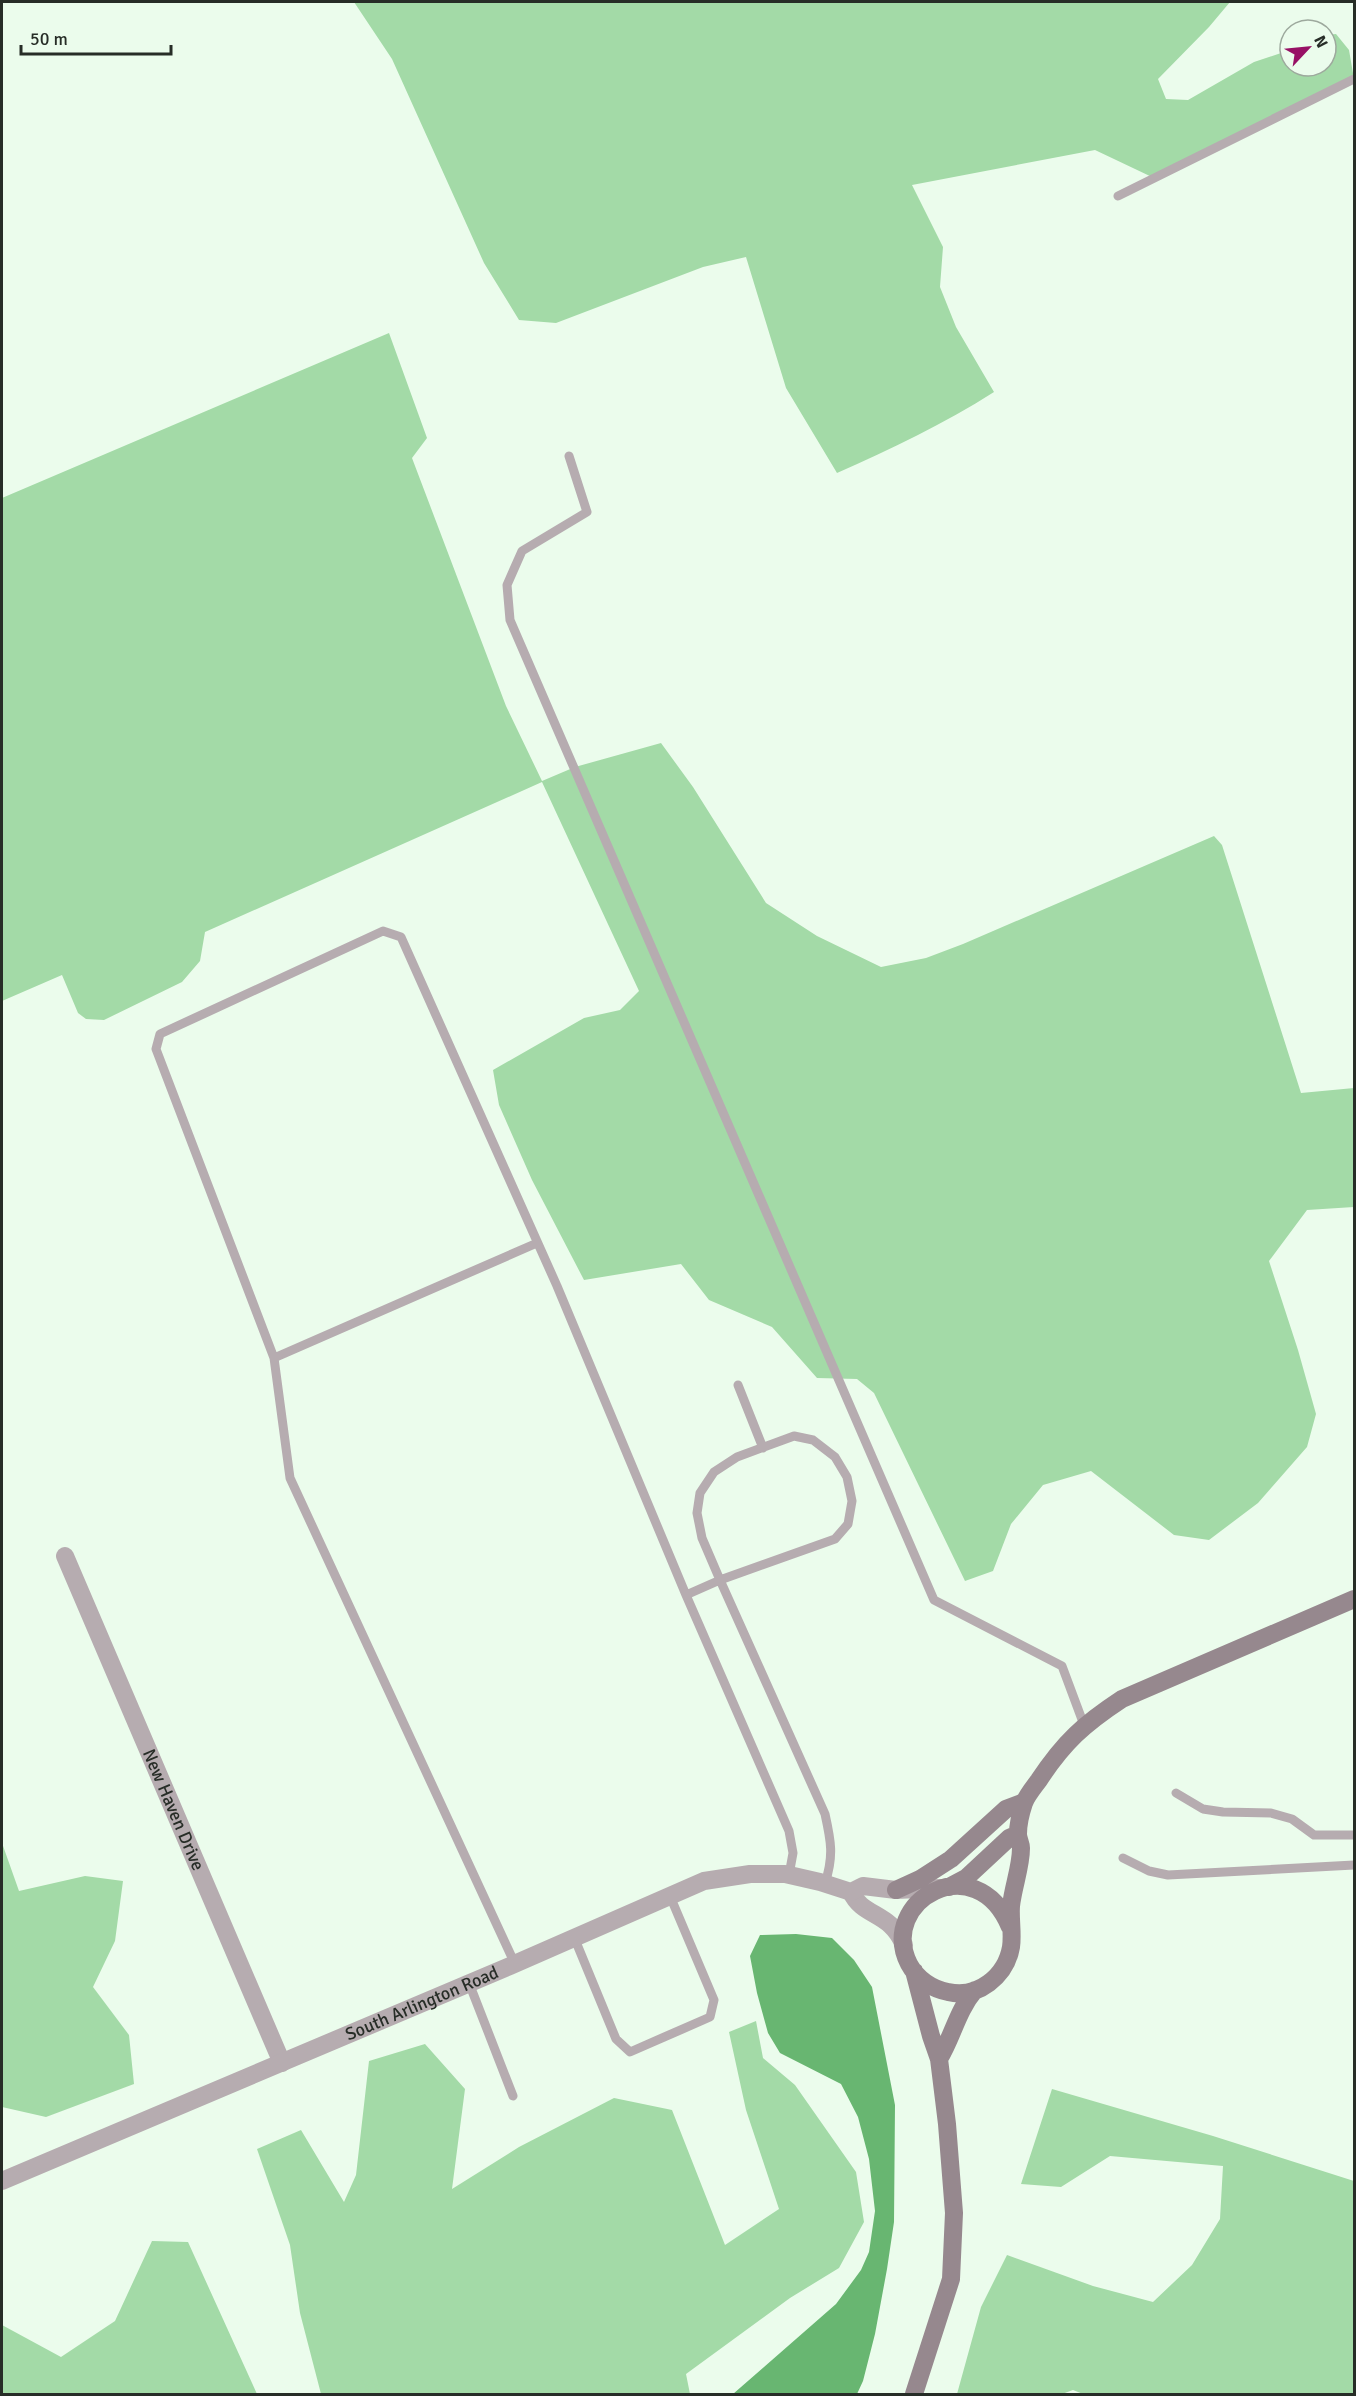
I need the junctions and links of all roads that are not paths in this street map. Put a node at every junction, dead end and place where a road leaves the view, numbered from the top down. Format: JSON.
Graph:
{"nodes":[{"id":1,"x":1354,"y":79,"type":"edge"},
{"id":2,"x":1118,"y":196,"type":"dead end"},
{"id":3,"x":569,"y":456,"type":"dead end"},
{"id":4,"x":537,"y":1242,"type":"junction"},
{"id":5,"x":274,"y":1358,"type":"junction"},
{"id":6,"x":738,"y":1385,"type":"dead end"},
{"id":7,"x":763,"y":1448,"type":"junction"},
{"id":8,"x":65,"y":1556,"type":"dead end"},
{"id":9,"x":720,"y":1580,"type":"junction"},
{"id":10,"x":686,"y":1595,"type":"junction"},
{"id":11,"x":1354,"y":1599,"type":"edge"},
{"id":12,"x":1084,"y":1725,"type":"junction"},
{"id":13,"x":1176,"y":1793,"type":"dead end"},
{"id":14,"x":1024,"y":1802,"type":"junction"},
{"id":15,"x":1018,"y":1834,"type":"junction"},
{"id":16,"x":1354,"y":1834,"type":"edge"},
{"id":17,"x":1124,"y":1858,"type":"dead end"},
{"id":18,"x":1354,"y":1865,"type":"edge"},
{"id":19,"x":789,"y":1875,"type":"junction"},
{"id":20,"x":825,"y":1883,"type":"junction"},
{"id":21,"x":945,"y":1887,"type":"junction"},
{"id":22,"x":896,"y":1890,"type":"junction"},
{"id":23,"x":851,"y":1892,"type":"junction"},
{"id":24,"x":670,"y":1896,"type":"junction"},
{"id":25,"x":1010,"y":1927,"type":"junction"},
{"id":26,"x":574,"y":1937,"type":"junction"},
{"id":27,"x":904,"y":1945,"type":"junction"},
{"id":28,"x":515,"y":1964,"type":"junction"},
{"id":29,"x":914,"y":1971,"type":"junction"},
{"id":30,"x":469,"y":1983,"type":"junction"},
{"id":31,"x":975,"y":1990,"type":"junction"},
{"id":32,"x":939,"y":2059,"type":"junction"},
{"id":33,"x":282,"y":2063,"type":"junction"},
{"id":34,"x":513,"y":2096,"type":"dead end"},
{"id":35,"x":2,"y":2181,"type":"edge"},
{"id":36,"x":914,"y":2394,"type":"edge"}],
"edges":[{"from":1,"to":2,"type":"lane"},
{"from":3,"to":12,"type":"lane"},
{"from":4,"to":5,"type":"lane"},
{"from":4,"to":5,"type":"lane"},
{"from":4,"to":10,"type":"lane"},
{"from":5,"to":28,"type":"lane"},
{"from":6,"to":7,"type":"lane"},
{"from":7,"to":9,"type":"lane"},
{"from":7,"to":9,"type":"lane"},
{"from":8,"to":33,"type":"street","name":"New Haven Drive"},
{"from":9,"to":10,"type":"lane"},
{"from":9,"to":20,"type":"lane"},
{"from":10,"to":19,"type":"lane"},
{"from":11,"to":12,"type":"main road"},
{"from":12,"to":14,"type":"main road"},
{"from":13,"to":16,"type":"lane"},
{"from":14,"to":15,"type":"main road"},
{"from":14,"to":22,"type":"main road"},
{"from":15,"to":21,"type":"main road"},
{"from":15,"to":25,"type":"main road"},
{"from":17,"to":18,"type":"lane"},
{"from":19,"to":20,"type":"street","name":"South Arlington Road"},
{"from":19,"to":24,"type":"street","name":"South Arlington Road"},
{"from":20,"to":23,"type":"street","name":"South Arlington Road"},
{"from":21,"to":22,"type":"street","name":"South Arlington Road"},
{"from":21,"to":25,"type":"main road"},
{"from":21,"to":27,"type":"main road"},
{"from":22,"to":23,"type":"street","name":"South Arlington Road"},
{"from":23,"to":27,"type":"street","name":"South Arlington Road"},
{"from":24,"to":26,"type":"street","name":"South Arlington Road"},
{"from":24,"to":26,"type":"lane"},
{"from":25,"to":31,"type":"main road"},
{"from":26,"to":28,"type":"street","name":"South Arlington Road"},
{"from":27,"to":29,"type":"main road"},
{"from":28,"to":30,"type":"street","name":"South Arlington Road"},
{"from":29,"to":31,"type":"main road"},
{"from":29,"to":32,"type":"main road"},
{"from":30,"to":33,"type":"street","name":"South Arlington Road"},
{"from":30,"to":34,"type":"lane"},
{"from":31,"to":32,"type":"main road"},
{"from":32,"to":36,"type":"main road"},
{"from":33,"to":35,"type":"street","name":"South Arlington Road"}]}
